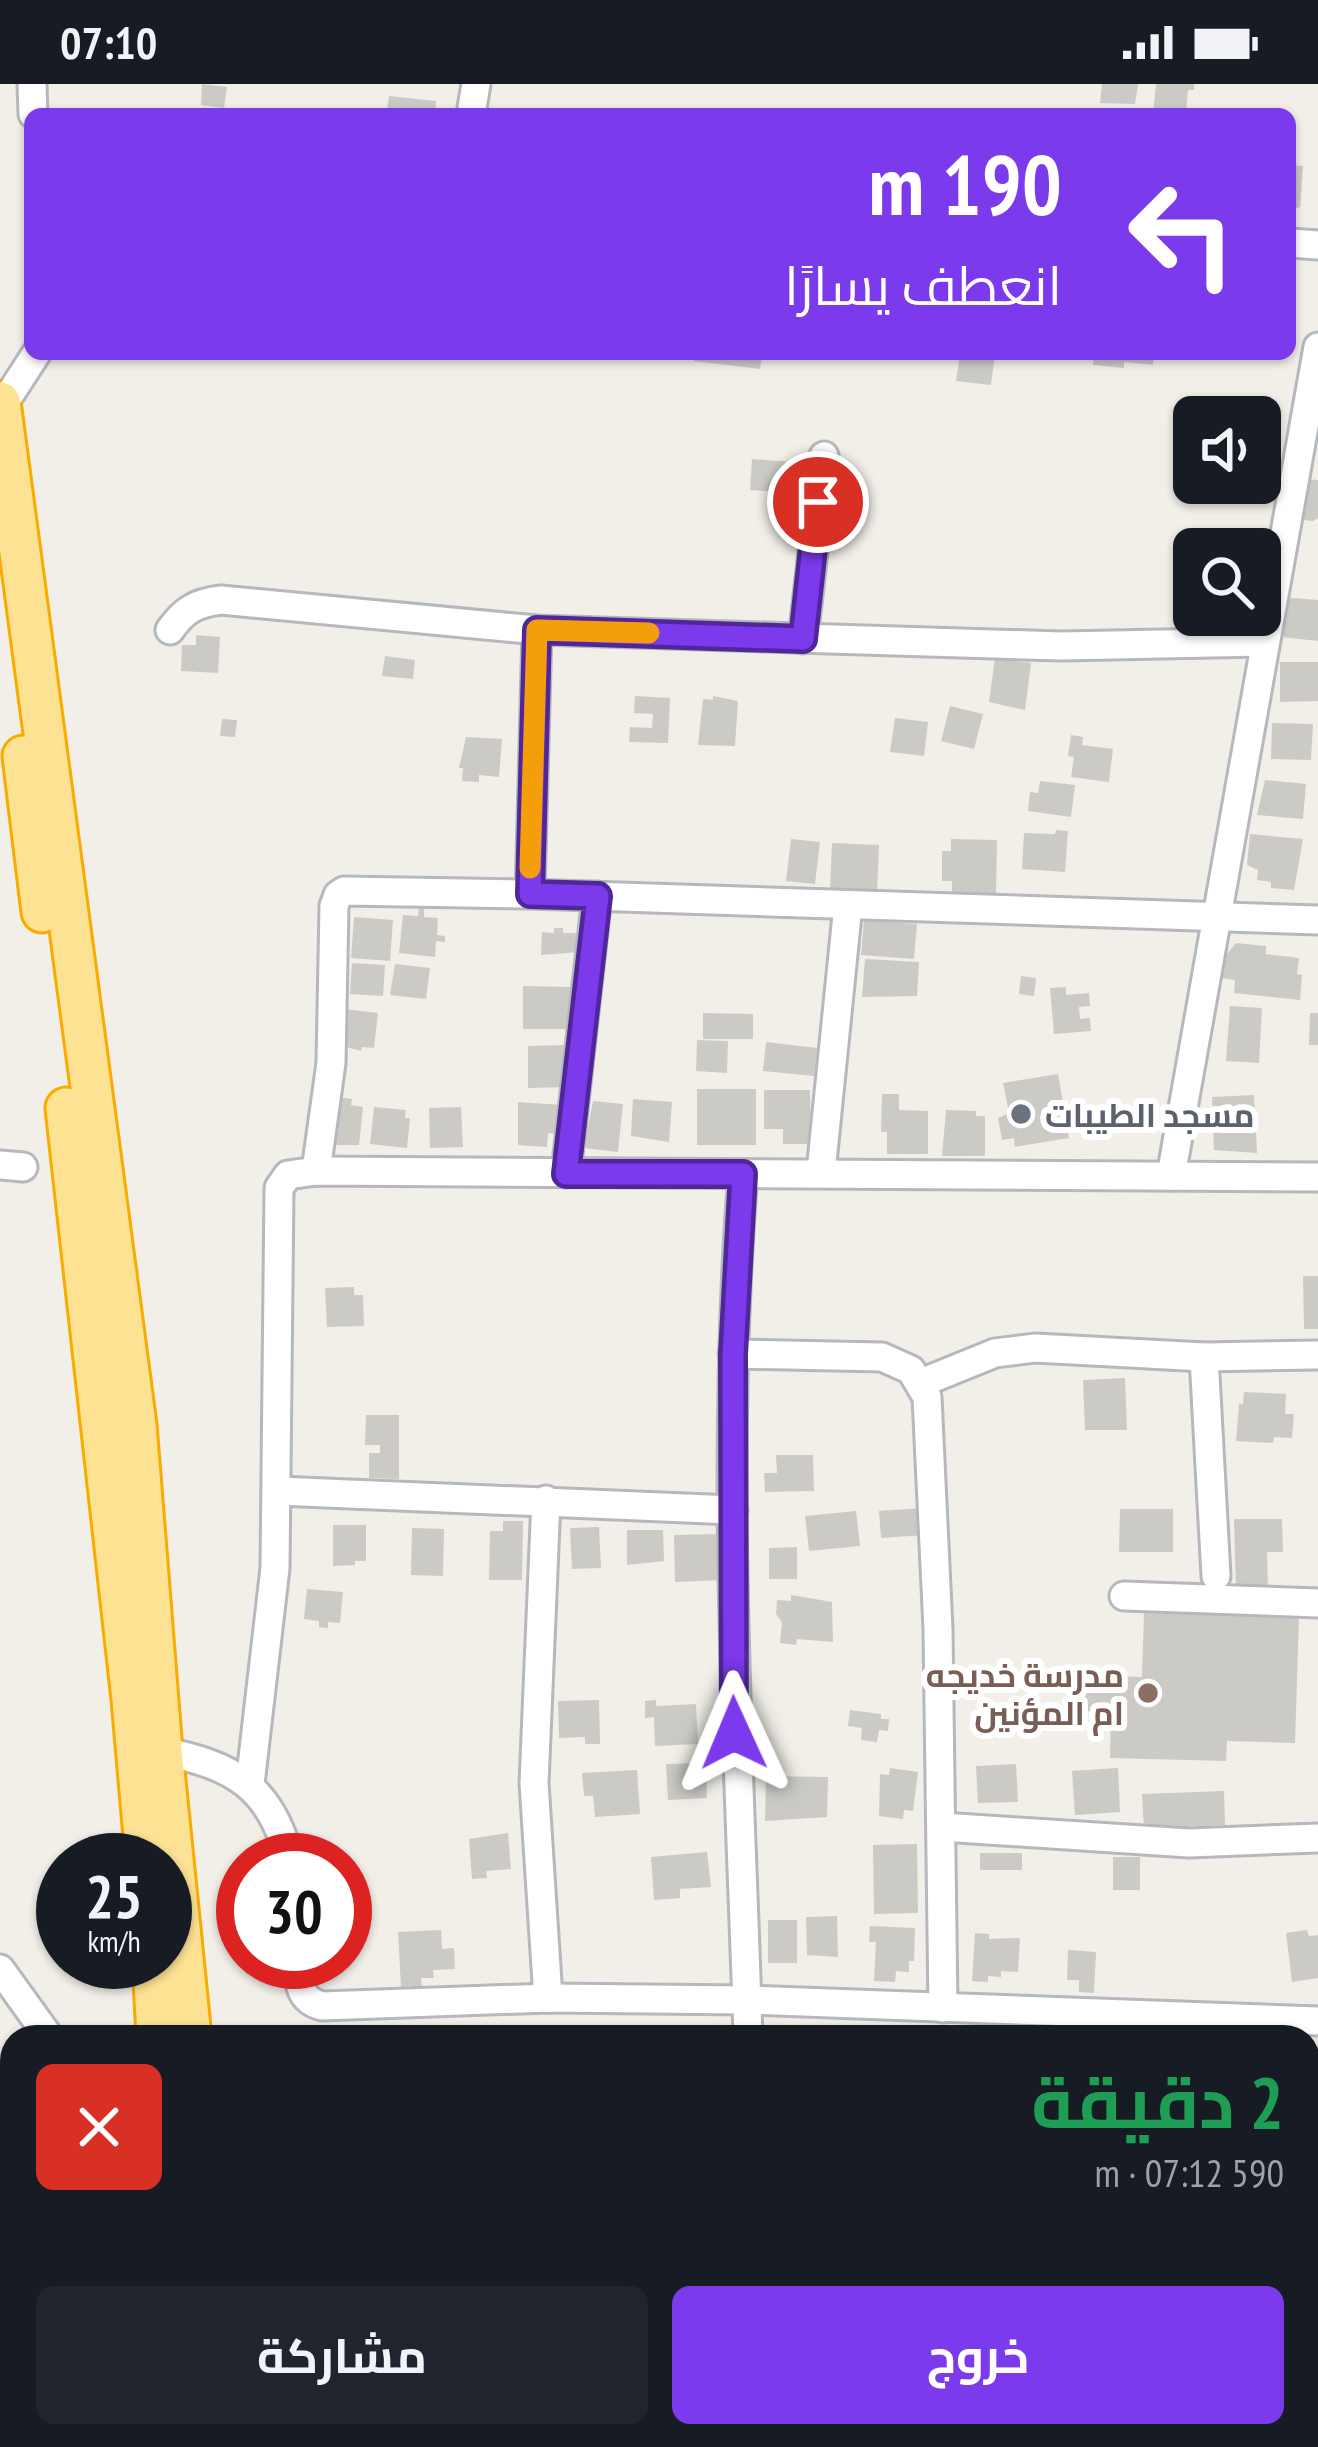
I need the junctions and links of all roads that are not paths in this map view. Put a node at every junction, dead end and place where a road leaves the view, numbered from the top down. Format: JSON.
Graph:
{"nodes":[{"id":1,"x":1318,"y":347,"type":"edge"},
{"id":2,"x":32,"y":360,"type":"edge"},
{"id":3,"x":0,"y":405,"type":"edge"},
{"id":4,"x":824,"y":456,"type":"dead end"},
{"id":5,"x":0,"y":572,"type":"edge"},
{"id":6,"x":170,"y":630,"type":"dead end"},
{"id":7,"x":537,"y":630,"type":"junction"},
{"id":8,"x":803,"y":639,"type":"junction"},
{"id":9,"x":1264,"y":642,"type":"junction"},
{"id":10,"x":530,"y":894,"type":"junction"},
{"id":11,"x":598,"y":896,"type":"junction"},
{"id":12,"x":848,"y":905,"type":"junction"},
{"id":13,"x":1218,"y":916,"type":"junction"},
{"id":14,"x":1318,"y":920,"type":"edge"},
{"id":15,"x":316,"y":1172,"type":"junction"},
{"id":16,"x":821,"y":1172,"type":"junction"},
{"id":17,"x":566,"y":1174,"type":"junction"},
{"id":18,"x":743,"y":1174,"type":"junction"},
{"id":19,"x":1171,"y":1176,"type":"junction"},
{"id":20,"x":1318,"y":1177,"type":"edge"},
{"id":21,"x":733,"y":1354,"type":"junction"},
{"id":22,"x":1318,"y":1354,"type":"edge"},
{"id":23,"x":1204,"y":1357,"type":"junction"},
{"id":24,"x":921,"y":1383,"type":"junction"},
{"id":25,"x":278,"y":1491,"type":"junction"},
{"id":26,"x":546,"y":1500,"type":"junction"},
{"id":27,"x":733,"y":1510,"type":"junction"},
{"id":28,"x":1216,"y":1576,"type":"dead end"},
{"id":29,"x":1124,"y":1596,"type":"dead end"},
{"id":30,"x":1318,"y":1603,"type":"edge"},
{"id":31,"x":162,"y":1750,"type":"junction"},
{"id":32,"x":250,"y":1784,"type":"junction"},
{"id":33,"x":942,"y":1827,"type":"junction"},
{"id":34,"x":144,"y":1833,"type":"edge"},
{"id":35,"x":279,"y":1833,"type":"edge"},
{"id":36,"x":1318,"y":1838,"type":"edge"},
{"id":37,"x":0,"y":1969,"type":"edge"},
{"id":38,"x":154,"y":1989,"type":"edge"},
{"id":39,"x":302,"y":1989,"type":"edge"},
{"id":40,"x":548,"y":1998,"type":"junction"},
{"id":41,"x":747,"y":2000,"type":"junction"},
{"id":42,"x":943,"y":2008,"type":"junction"},
{"id":43,"x":1318,"y":2021,"type":"edge"},
{"id":44,"x":40,"y":2025,"type":"edge"},
{"id":45,"x":156,"y":2025,"type":"edge"},
{"id":46,"x":190,"y":2025,"type":"edge"},
{"id":47,"x":748,"y":2025,"type":"edge"}],
"edges":[{"from":1,"to":9,"type":"street"},
{"from":2,"to":3,"type":"street"},
{"from":3,"to":31,"type":"highway"},
{"from":4,"to":8,"type":"street"},
{"from":5,"to":34,"type":"highway"},
{"from":6,"to":7,"type":"street"},
{"from":7,"to":8,"type":"street"},
{"from":7,"to":10,"type":"street"},
{"from":8,"to":9,"type":"street"},
{"from":9,"to":13,"type":"street"},
{"from":10,"to":11,"type":"street"},
{"from":10,"to":15,"type":"street"},
{"from":11,"to":12,"type":"street"},
{"from":11,"to":17,"type":"street"},
{"from":12,"to":13,"type":"street"},
{"from":12,"to":16,"type":"street"},
{"from":13,"to":14,"type":"street"},
{"from":13,"to":19,"type":"street"},
{"from":15,"to":17,"type":"street"},
{"from":15,"to":25,"type":"street"},
{"from":16,"to":18,"type":"street"},
{"from":16,"to":19,"type":"street"},
{"from":17,"to":18,"type":"street"},
{"from":18,"to":21,"type":"street"},
{"from":19,"to":20,"type":"street"},
{"from":21,"to":24,"type":"street"},
{"from":21,"to":27,"type":"street"},
{"from":22,"to":23,"type":"street"},
{"from":23,"to":24,"type":"street"},
{"from":23,"to":28,"type":"street"},
{"from":24,"to":33,"type":"street"},
{"from":25,"to":26,"type":"street"},
{"from":25,"to":32,"type":"street"},
{"from":26,"to":27,"type":"street"},
{"from":26,"to":40,"type":"street"},
{"from":27,"to":41,"type":"street"},
{"from":29,"to":30,"type":"street"},
{"from":31,"to":32,"type":"street"},
{"from":31,"to":46,"type":"highway"},
{"from":32,"to":35,"type":"street"},
{"from":33,"to":36,"type":"street"},
{"from":33,"to":42,"type":"street"},
{"from":37,"to":44,"type":"street"},
{"from":38,"to":45,"type":"highway"},
{"from":39,"to":40,"type":"street"},
{"from":40,"to":41,"type":"street"},
{"from":41,"to":42,"type":"street"},
{"from":41,"to":47,"type":"street"},
{"from":42,"to":43,"type":"street"}]}
